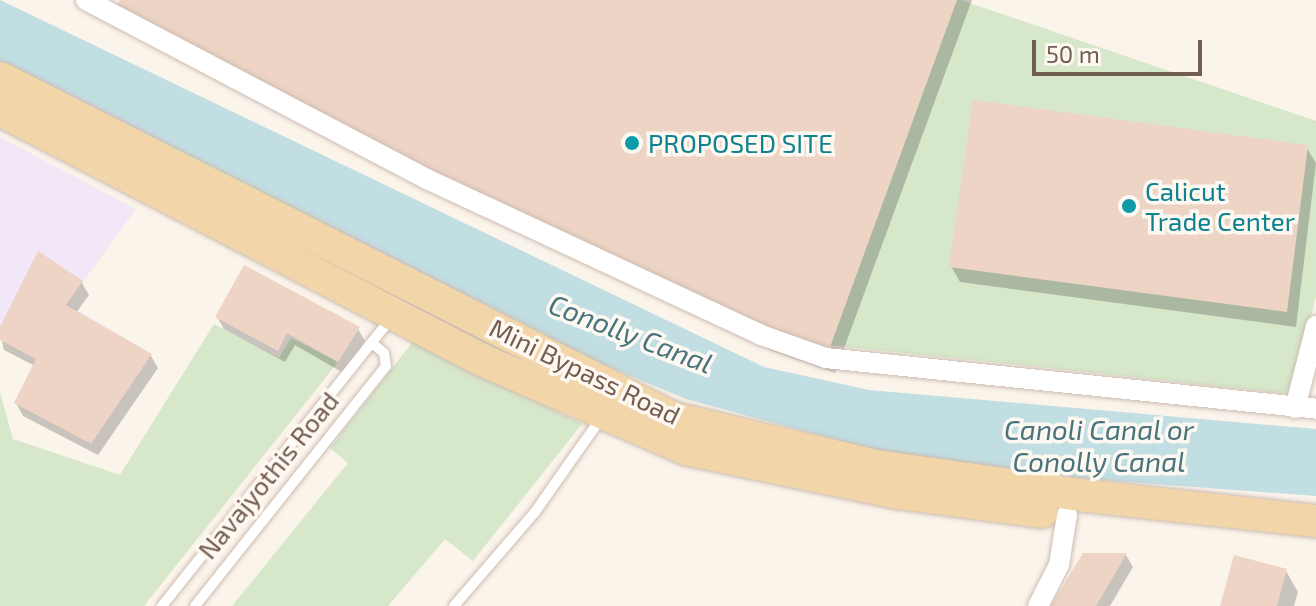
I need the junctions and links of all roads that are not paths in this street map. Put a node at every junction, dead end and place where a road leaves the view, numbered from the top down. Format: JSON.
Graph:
{"nodes":[{"id":1,"x":86,"y":0,"type":"edge"},
{"id":2,"x":117,"y":6,"type":"edge"},
{"id":3,"x":0,"y":78,"type":"edge"},
{"id":4,"x":0,"y":110,"type":"edge"},
{"id":5,"x":394,"y":314,"type":"junction"},
{"id":6,"x":1316,"y":326,"type":"edge"},
{"id":7,"x":372,"y":343,"type":"junction"},
{"id":8,"x":1295,"y":408,"type":"junction"},
{"id":9,"x":1316,"y":409,"type":"edge"},
{"id":10,"x":605,"y":414,"type":"junction"},
{"id":11,"x":1067,"y":515,"type":"junction"},
{"id":12,"x":1316,"y":521,"type":"edge"},
{"id":13,"x":1316,"y":533,"type":"edge"},
{"id":14,"x":162,"y":606,"type":"edge"},
{"id":15,"x":195,"y":606,"type":"edge"},
{"id":16,"x":454,"y":606,"type":"edge"},
{"id":17,"x":1038,"y":606,"type":"edge"}],
"edges":[{"from":1,"to":2,"type":"street"},
{"from":2,"to":8,"type":"street"},
{"from":3,"to":12,"type":"main road","name":"Mini Bypass Road"},
{"from":4,"to":5,"type":"main road","name":"Mini Bypass Road"},
{"from":5,"to":7,"type":"lane","name":"Navajyothis Road"},
{"from":5,"to":10,"type":"main road","name":"Mini Bypass Road"},
{"from":6,"to":8,"type":"street"},
{"from":7,"to":14,"type":"lane","name":"Navajyothis Road"},
{"from":7,"to":15,"type":"lane","name":"Navajyothis Road"},
{"from":8,"to":9,"type":"street"},
{"from":10,"to":11,"type":"main road","name":"Mini Bypass Road"},
{"from":10,"to":16,"type":"lane"},
{"from":11,"to":13,"type":"main road","name":"Mini Bypass Road"},
{"from":11,"to":17,"type":"street"}]}
